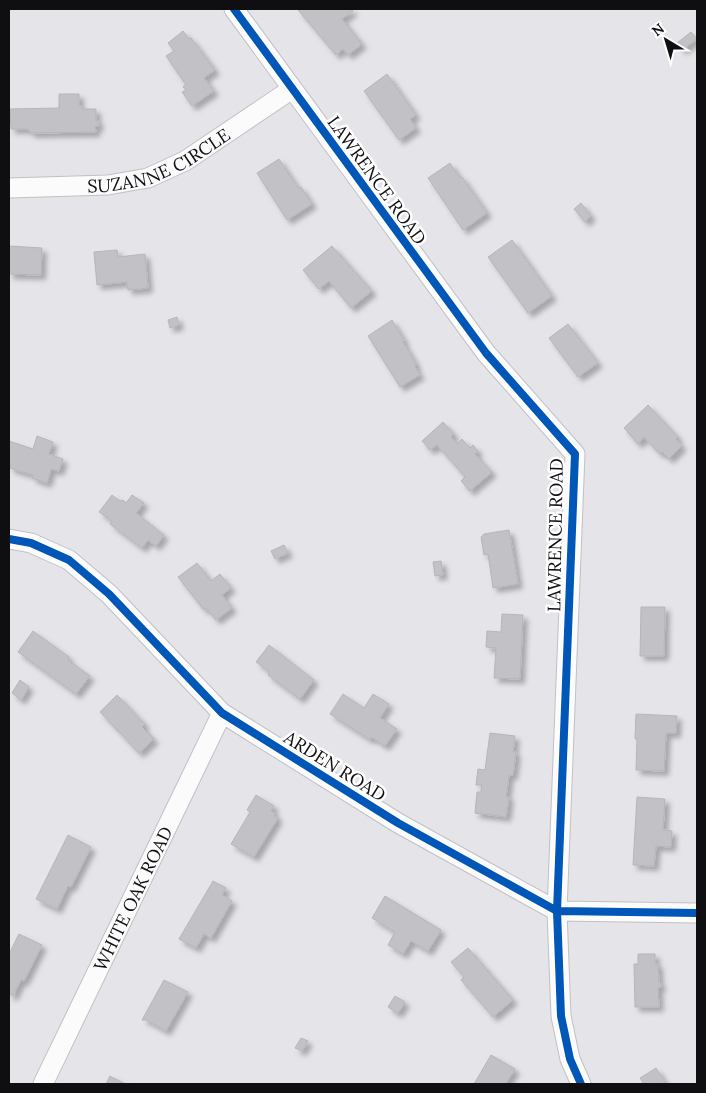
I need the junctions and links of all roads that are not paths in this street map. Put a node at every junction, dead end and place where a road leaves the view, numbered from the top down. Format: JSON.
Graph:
{"nodes":[{"id":1,"x":234,"y":9,"type":"edge"},
{"id":2,"x":292,"y":89,"type":"junction"},
{"id":3,"x":9,"y":188,"type":"edge"},
{"id":4,"x":9,"y":539,"type":"edge"},
{"id":5,"x":222,"y":713,"type":"junction"},
{"id":6,"x":557,"y":911,"type":"junction"},
{"id":7,"x":697,"y":913,"type":"edge"},
{"id":8,"x":43,"y":1084,"type":"edge"},
{"id":9,"x":581,"y":1084,"type":"edge"}],
"edges":[{"from":1,"to":2,"type":"street","name":"LAWRENCE ROAD"},
{"from":2,"to":3,"type":"street","name":"SUZANNE CIRCLE"},
{"from":2,"to":6,"type":"street","name":"LAWRENCE ROAD"},
{"from":4,"to":5,"type":"street","name":"ARDEN ROAD"},
{"from":5,"to":6,"type":"street","name":"ARDEN ROAD"},
{"from":5,"to":8,"type":"street","name":"WHITE OAK ROAD"},
{"from":6,"to":7,"type":"street","name":"ARDEN ROAD"},
{"from":6,"to":9,"type":"street","name":"LAWRENCE ROAD"}]}
